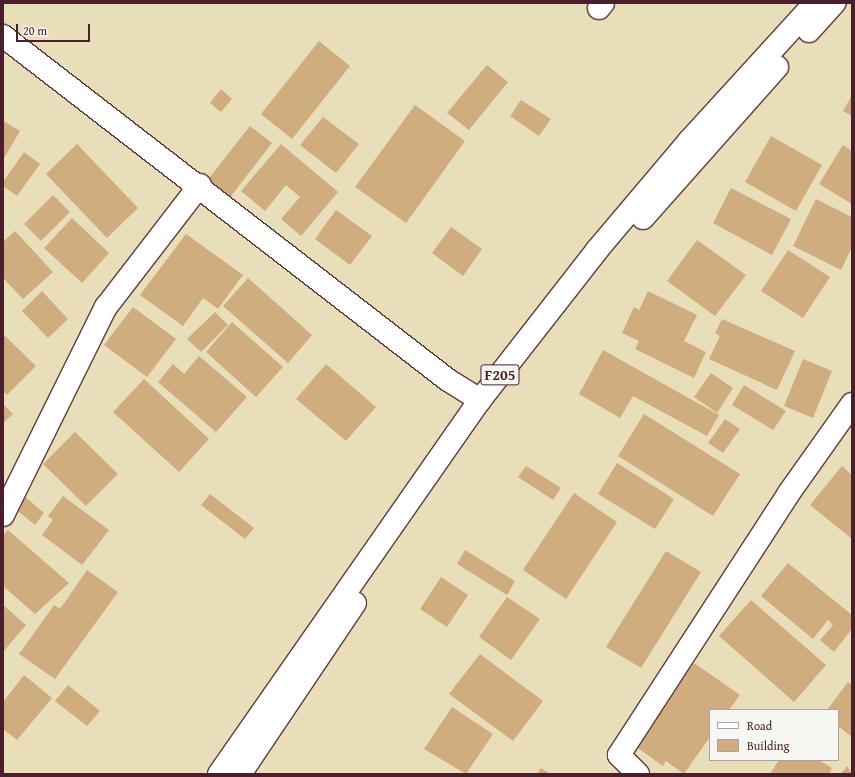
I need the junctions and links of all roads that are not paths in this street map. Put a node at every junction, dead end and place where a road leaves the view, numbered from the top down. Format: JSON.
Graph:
{"nodes":[{"id":1,"x":815,"y":3,"type":"edge"},
{"id":2,"x":834,"y":3,"type":"edge"},
{"id":3,"x":3,"y":36,"type":"edge"},
{"id":4,"x":200,"y":185,"type":"junction"},
{"id":5,"x":480,"y":400,"type":"junction"},
{"id":6,"x":852,"y":404,"type":"edge"},
{"id":7,"x":3,"y":515,"type":"edge"},
{"id":8,"x":219,"y":774,"type":"edge"},
{"id":9,"x":240,"y":774,"type":"edge"},
{"id":10,"x":638,"y":774,"type":"edge"}],
"edges":[{"from":1,"to":5,"type":"main road","number":"F205"},
{"from":2,"to":9,"type":"main road","number":"F205"},
{"from":3,"to":4,"type":"main road"},
{"from":4,"to":5,"type":"main road"},
{"from":4,"to":7,"type":"main road"},
{"from":5,"to":8,"type":"main road","number":"F205"},
{"from":6,"to":10,"type":"main road"}]}
